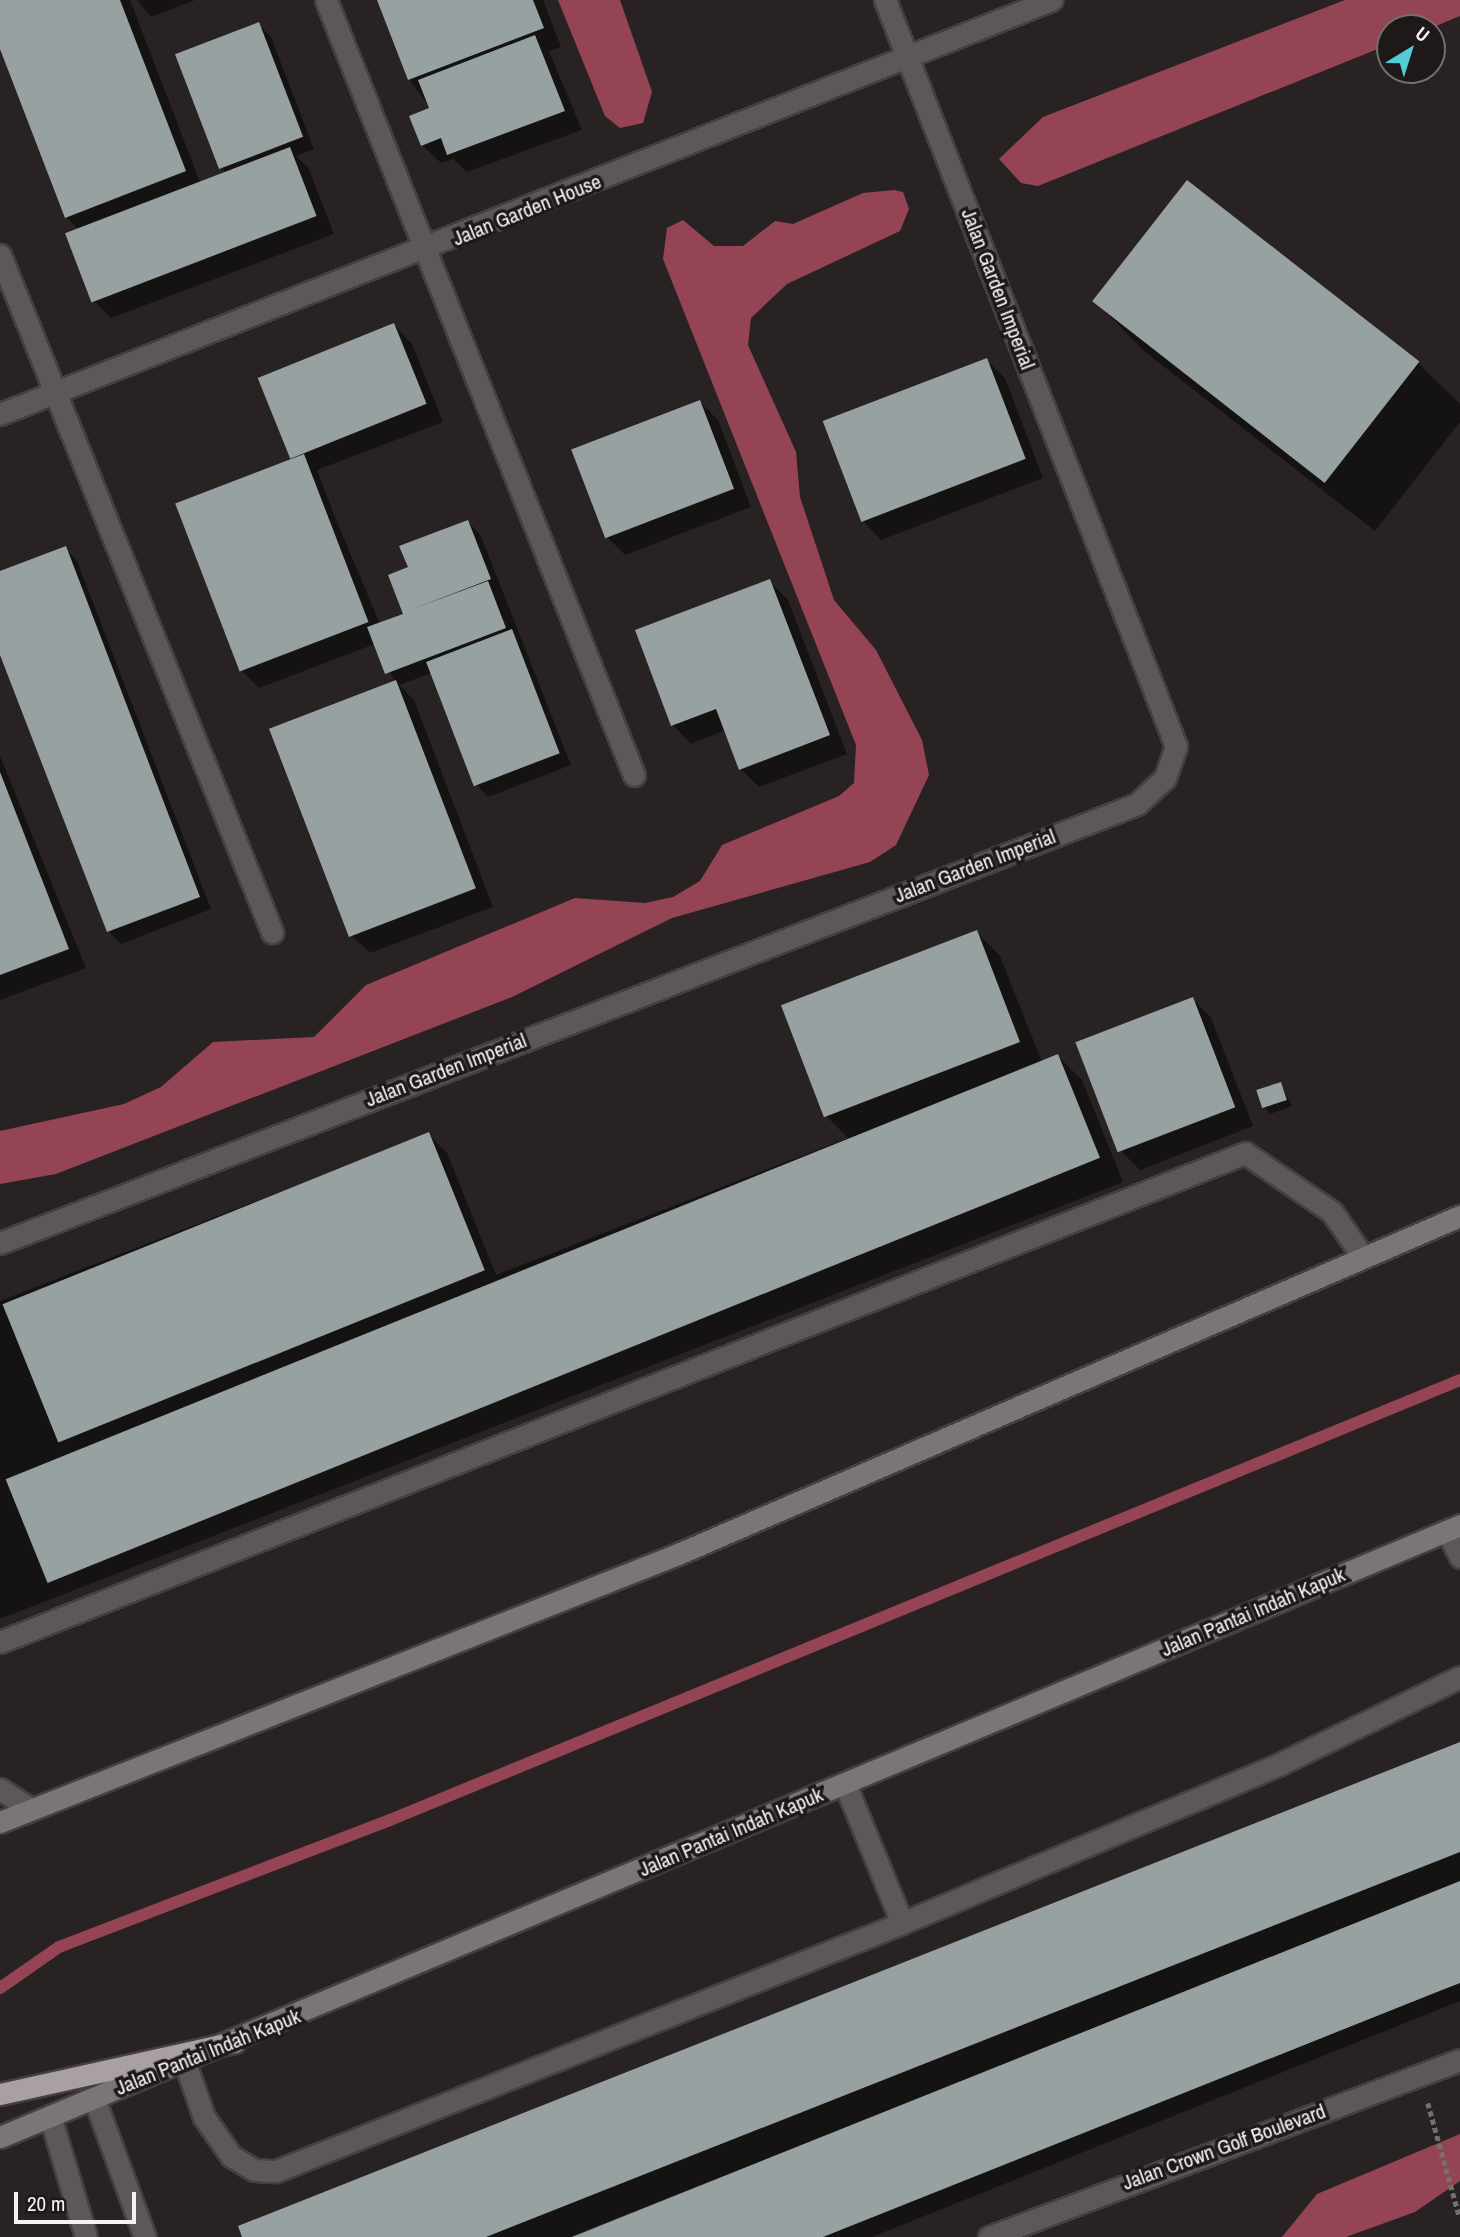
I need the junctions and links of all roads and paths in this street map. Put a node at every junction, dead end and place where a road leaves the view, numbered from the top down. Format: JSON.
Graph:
{"nodes":[{"id":1,"x":326,"y":0,"type":"edge"},
{"id":2,"x":885,"y":0,"type":"edge"},
{"id":3,"x":1051,"y":0,"type":"edge"},
{"id":4,"x":908,"y":58,"type":"junction"},
{"id":5,"x":424,"y":251,"type":"junction"},
{"id":6,"x":0,"y":255,"type":"edge"},
{"id":7,"x":54,"y":393,"type":"junction"},
{"id":8,"x":0,"y":414,"type":"edge"},
{"id":9,"x":634,"y":775,"type":"dead end"},
{"id":10,"x":272,"y":932,"type":"dead end"},
{"id":11,"x":1460,"y":1216,"type":"edge"},
{"id":12,"x":0,"y":1243,"type":"edge"},
{"id":13,"x":1363,"y":1257,"type":"junction"},
{"id":14,"x":1453,"y":1528,"type":"edge"},
{"id":15,"x":1460,"y":1557,"type":"edge"},
{"id":16,"x":0,"y":1642,"type":"edge"},
{"id":17,"x":1460,"y":1678,"type":"edge"},
{"id":18,"x":845,"y":1784,"type":"junction"},
{"id":19,"x":0,"y":1789,"type":"edge"},
{"id":20,"x":31,"y":1809,"type":"junction"},
{"id":21,"x":0,"y":1822,"type":"edge"},
{"id":22,"x":902,"y":1923,"type":"junction"},
{"id":23,"x":234,"y":2042,"type":"junction"},
{"id":24,"x":1460,"y":2060,"type":"edge"},
{"id":25,"x":185,"y":2063,"type":"junction"},
{"id":26,"x":5,"y":2093,"type":"edge"},
{"id":27,"x":94,"y":2098,"type":"junction"},
{"id":28,"x":50,"y":2116,"type":"junction"},
{"id":29,"x":1434,"y":2123,"type":"dead end"},
{"id":30,"x":0,"y":2137,"type":"edge"},
{"id":31,"x":1460,"y":2218,"type":"edge"},
{"id":32,"x":86,"y":2237,"type":"edge"},
{"id":33,"x":145,"y":2237,"type":"edge"},
{"id":34,"x":989,"y":2237,"type":"edge"}],
"edges":[{"from":1,"to":5,"type":"street"},
{"from":2,"to":4,"type":"street","name":"Jalan Garden Imperial"},
{"from":3,"to":4,"type":"street","name":"Jalan Garden House"},
{"from":4,"to":5,"type":"street","name":"Jalan Garden House"},
{"from":4,"to":12,"type":"street","name":"Jalan Garden Imperial"},
{"from":5,"to":7,"type":"street","name":"Jalan Garden House"},
{"from":5,"to":9,"type":"street"},
{"from":6,"to":7,"type":"street"},
{"from":7,"to":8,"type":"street","name":"Jalan Garden House"},
{"from":7,"to":10,"type":"street"},
{"from":11,"to":13,"type":"main road"},
{"from":13,"to":16,"type":"street"},
{"from":13,"to":20,"type":"main road"},
{"from":14,"to":15,"type":"street"},
{"from":14,"to":18,"type":"main road","name":"Jalan Pantai Indah Kapuk"},
{"from":17,"to":22,"type":"street"},
{"from":18,"to":22,"type":"street"},
{"from":18,"to":23,"type":"main road","name":"Jalan Pantai Indah Kapuk"},
{"from":19,"to":20,"type":"street"},
{"from":20,"to":21,"type":"main road"},
{"from":22,"to":25,"type":"street"},
{"from":23,"to":25,"type":"main road","name":"Jalan Pantai Indah Kapuk"},
{"from":23,"to":26,"type":"highway"},
{"from":24,"to":34,"type":"street","name":"Jalan Crown Golf Boulevard"},
{"from":25,"to":27,"type":"main road","name":"Jalan Pantai Indah Kapuk"},
{"from":27,"to":28,"type":"main road","name":"Jalan Pantai Indah Kapuk"},
{"from":27,"to":33,"type":"street"},
{"from":28,"to":30,"type":"main road","name":"Jalan Pantai Indah Kapuk"},
{"from":28,"to":32,"type":"street"},
{"from":29,"to":31,"type":"path"}]}
